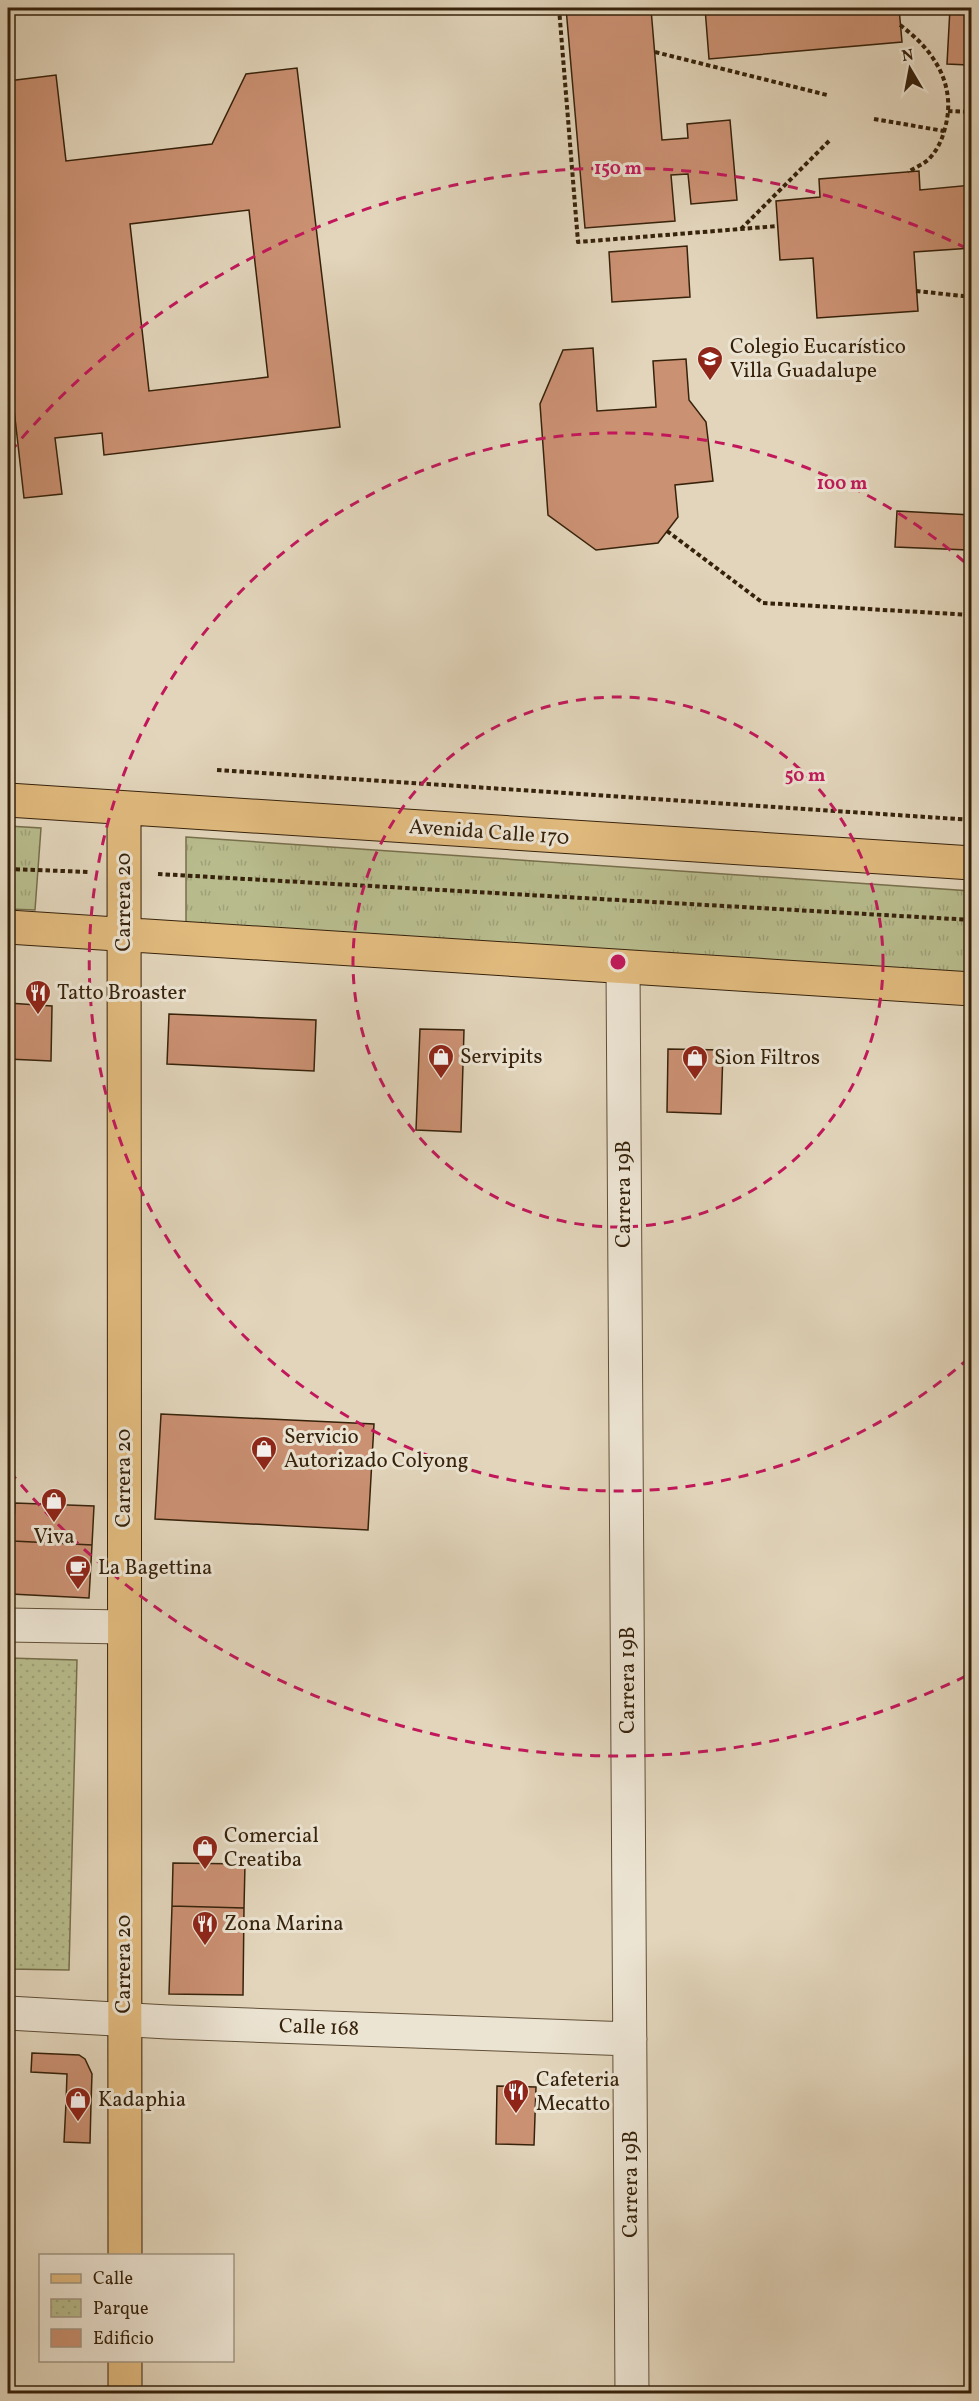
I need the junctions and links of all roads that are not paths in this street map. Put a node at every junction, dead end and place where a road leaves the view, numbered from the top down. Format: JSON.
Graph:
{"nodes":[{"id":1,"x":8,"y":800,"type":"edge"},
{"id":2,"x":124,"y":809,"type":"junction"},
{"id":3,"x":972,"y":863,"type":"edge"},
{"id":4,"x":8,"y":927,"type":"edge"},
{"id":5,"x":124,"y":934,"type":"junction"},
{"id":6,"x":623,"y":967,"type":"junction"},
{"id":7,"x":972,"y":989,"type":"edge"},
{"id":8,"x":8,"y":1625,"type":"edge"},
{"id":9,"x":124,"y":1627,"type":"junction"},
{"id":10,"x":8,"y":2013,"type":"edge"},
{"id":11,"x":124,"y":2020,"type":"junction"},
{"id":12,"x":630,"y":2039,"type":"junction"},
{"id":13,"x":125,"y":2254,"type":"edge"},
{"id":14,"x":125,"y":2362,"type":"edge"},
{"id":15,"x":125,"y":2394,"type":"edge"},
{"id":16,"x":632,"y":2394,"type":"edge"}],
"edges":[{"from":1,"to":2,"type":"main road","name":"Avenida Calle 170"},
{"from":2,"to":3,"type":"main road","name":"Avenida Calle 170"},
{"from":2,"to":5,"type":"main road","name":"Carrera 20"},
{"from":4,"to":5,"type":"main road"},
{"from":5,"to":6,"type":"main road"},
{"from":5,"to":9,"type":"main road","name":"Carrera 20"},
{"from":6,"to":7,"type":"main road"},
{"from":6,"to":12,"type":"street","name":"Carrera 19B"},
{"from":8,"to":9,"type":"street"},
{"from":9,"to":11,"type":"main road","name":"Carrera 20"},
{"from":10,"to":11,"type":"street","name":"Calle 168"},
{"from":11,"to":12,"type":"street","name":"Calle 168"},
{"from":11,"to":13,"type":"main road","name":"Carrera 20"},
{"from":12,"to":16,"type":"street","name":"Carrera 19B"},
{"from":14,"to":15,"type":"main road"}]}
